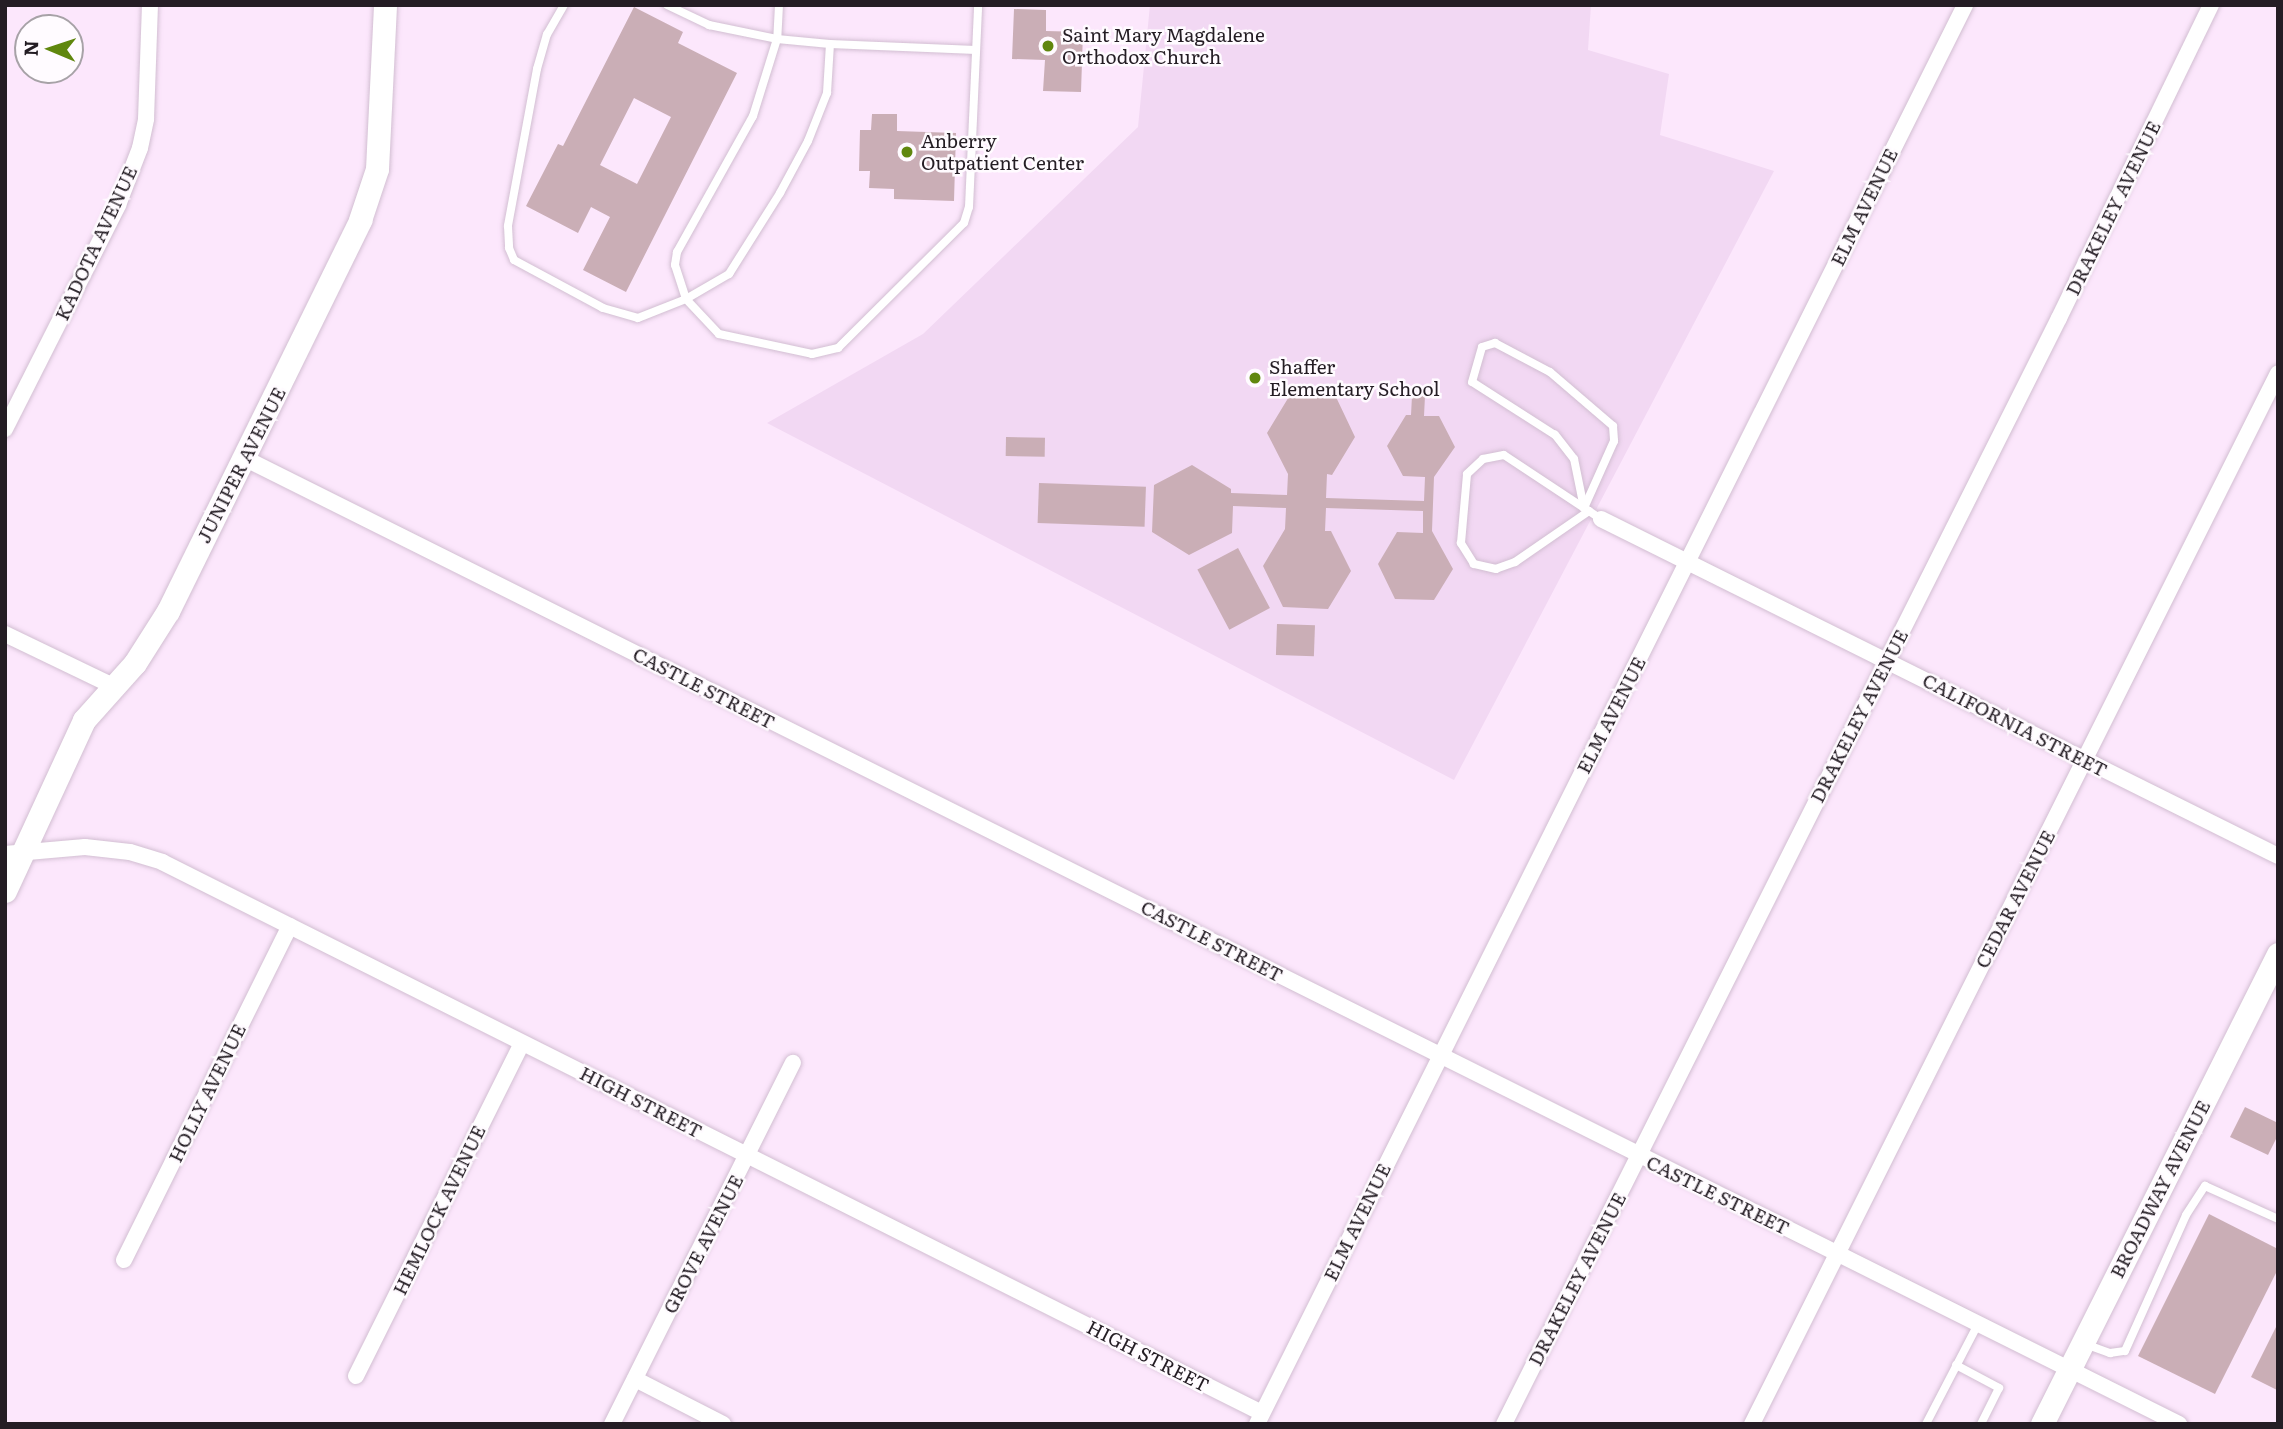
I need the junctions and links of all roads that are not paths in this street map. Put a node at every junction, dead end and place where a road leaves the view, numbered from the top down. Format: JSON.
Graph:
{"nodes":[{"id":1,"x":150,"y":5,"type":"edge"},
{"id":2,"x":385,"y":5,"type":"edge"},
{"id":3,"x":564,"y":5,"type":"edge"},
{"id":4,"x":667,"y":5,"type":"edge"},
{"id":5,"x":779,"y":5,"type":"edge"},
{"id":6,"x":978,"y":5,"type":"edge"},
{"id":7,"x":1965,"y":5,"type":"edge"},
{"id":8,"x":2211,"y":5,"type":"edge"},
{"id":9,"x":777,"y":39,"type":"junction"},
{"id":10,"x":830,"y":44,"type":"junction"},
{"id":11,"x":976,"y":50,"type":"junction"},
{"id":12,"x":686,"y":299,"type":"junction"},
{"id":13,"x":2277,"y":377,"type":"edge"},
{"id":14,"x":5,"y":429,"type":"edge"},
{"id":15,"x":244,"y":458,"type":"junction"},
{"id":16,"x":1591,"y":513,"type":"junction"},
{"id":17,"x":1688,"y":561,"type":"junction"},
{"id":18,"x":5,"y":634,"type":"edge"},
{"id":19,"x":1887,"y":660,"type":"junction"},
{"id":20,"x":113,"y":686,"type":"junction"},
{"id":21,"x":2085,"y":760,"type":"junction"},
{"id":22,"x":13,"y":854,"type":"edge"},
{"id":23,"x":2278,"y":856,"type":"edge"},
{"id":24,"x":5,"y":891,"type":"edge"},
{"id":25,"x":290,"y":926,"type":"junction"},
{"id":26,"x":2278,"y":954,"type":"edge"},
{"id":27,"x":523,"y":1043,"type":"junction"},
{"id":28,"x":1440,"y":1055,"type":"junction"},
{"id":29,"x":793,"y":1063,"type":"dead end"},
{"id":30,"x":748,"y":1155,"type":"junction"},
{"id":31,"x":1639,"y":1156,"type":"junction"},
{"id":32,"x":2278,"y":1219,"type":"edge"},
{"id":33,"x":1836,"y":1254,"type":"junction"},
{"id":34,"x":124,"y":1260,"type":"dead end"},
{"id":35,"x":1978,"y":1324,"type":"junction"},
{"id":36,"x":2083,"y":1343,"type":"junction"},
{"id":37,"x":1956,"y":1365,"type":"junction"},
{"id":38,"x":2070,"y":1370,"type":"junction"},
{"id":39,"x":356,"y":1376,"type":"dead end"},
{"id":40,"x":635,"y":1379,"type":"junction"},
{"id":41,"x":1260,"y":1418,"type":"edge"},
{"id":42,"x":612,"y":1424,"type":"edge"},
{"id":43,"x":723,"y":1424,"type":"edge"},
{"id":44,"x":1504,"y":1424,"type":"edge"},
{"id":45,"x":1752,"y":1424,"type":"edge"},
{"id":46,"x":1926,"y":1424,"type":"edge"},
{"id":47,"x":1981,"y":1424,"type":"edge"},
{"id":48,"x":2043,"y":1424,"type":"edge"},
{"id":49,"x":2179,"y":1424,"type":"edge"}],
"edges":[{"from":1,"to":14,"type":"street","name":"KADOTA AVENUE"},
{"from":2,"to":15,"type":"street","name":"JUNIPER AVENUE"},
{"from":3,"to":12,"type":"lane"},
{"from":4,"to":9,"type":"lane"},
{"from":5,"to":9,"type":"lane"},
{"from":6,"to":11,"type":"lane"},
{"from":7,"to":17,"type":"street","name":"ELM AVENUE"},
{"from":8,"to":19,"type":"street","name":"DRAKELEY AVENUE"},
{"from":9,"to":10,"type":"lane"},
{"from":9,"to":12,"type":"lane"},
{"from":10,"to":11,"type":"lane"},
{"from":10,"to":12,"type":"lane"},
{"from":11,"to":12,"type":"lane"},
{"from":13,"to":21,"type":"street","name":"CEDAR AVENUE"},
{"from":15,"to":20,"type":"street","name":"JUNIPER AVENUE"},
{"from":15,"to":28,"type":"street","name":"CASTLE STREET"},
{"from":16,"to":16,"type":"lane"},
{"from":16,"to":16,"type":"lane"},
{"from":16,"to":17,"type":"street","name":"CALIFORNIA STREET"},
{"from":17,"to":19,"type":"street","name":"CALIFORNIA STREET"},
{"from":17,"to":28,"type":"street","name":"ELM AVENUE"},
{"from":18,"to":20,"type":"street"},
{"from":19,"to":21,"type":"street","name":"CALIFORNIA STREET"},
{"from":19,"to":31,"type":"street","name":"DRAKELEY AVENUE"},
{"from":20,"to":22,"type":"street","name":"JUNIPER AVENUE"},
{"from":21,"to":23,"type":"street","name":"CALIFORNIA STREET"},
{"from":21,"to":33,"type":"street","name":"CEDAR AVENUE"},
{"from":22,"to":24,"type":"street","name":"JUNIPER AVENUE"},
{"from":22,"to":25,"type":"street","name":"HIGH STREET"},
{"from":25,"to":27,"type":"street","name":"HIGH STREET"},
{"from":25,"to":34,"type":"street","name":"HOLLY AVENUE"},
{"from":26,"to":36,"type":"street","name":"BROADWAY AVENUE"},
{"from":27,"to":30,"type":"street","name":"HIGH STREET"},
{"from":27,"to":39,"type":"street","name":"HEMLOCK AVENUE"},
{"from":28,"to":31,"type":"street","name":"CASTLE STREET"},
{"from":28,"to":41,"type":"street","name":"ELM AVENUE"},
{"from":29,"to":30,"type":"street","name":"GROVE AVENUE"},
{"from":30,"to":40,"type":"street","name":"GROVE AVENUE"},
{"from":30,"to":41,"type":"street","name":"HIGH STREET"},
{"from":31,"to":33,"type":"street","name":"CASTLE STREET"},
{"from":31,"to":44,"type":"street","name":"DRAKELEY AVENUE"},
{"from":32,"to":36,"type":"lane"},
{"from":33,"to":35,"type":"street","name":"CASTLE STREET"},
{"from":33,"to":45,"type":"street","name":"CEDAR AVENUE"},
{"from":35,"to":37,"type":"lane"},
{"from":35,"to":38,"type":"street","name":"CASTLE STREET"},
{"from":36,"to":38,"type":"street","name":"BROADWAY AVENUE"},
{"from":37,"to":46,"type":"lane"},
{"from":37,"to":47,"type":"lane"},
{"from":38,"to":48,"type":"street","name":"BROADWAY AVENUE"},
{"from":38,"to":49,"type":"street","name":"CASTLE STREET"},
{"from":40,"to":42,"type":"street","name":"GROVE AVENUE"},
{"from":40,"to":43,"type":"street"}]}
